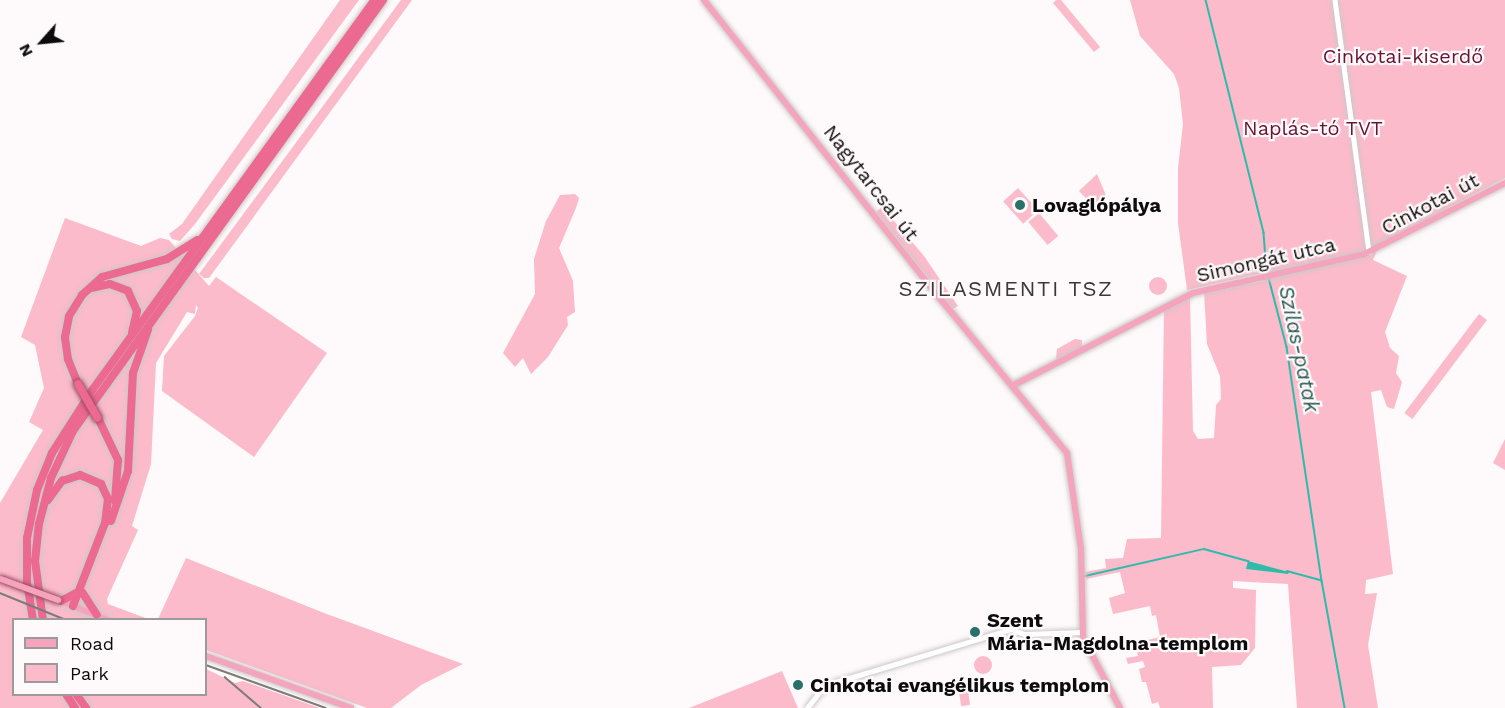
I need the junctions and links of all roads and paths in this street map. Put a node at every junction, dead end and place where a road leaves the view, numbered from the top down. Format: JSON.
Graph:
{"nodes":[{"id":1,"x":375,"y":0,"type":"edge"},
{"id":2,"x":382,"y":0,"type":"edge"},
{"id":3,"x":704,"y":0,"type":"edge"},
{"id":4,"x":1335,"y":0,"type":"edge"},
{"id":5,"x":1505,"y":183,"type":"edge"},
{"id":6,"x":220,"y":213,"type":"junction"},
{"id":7,"x":1369,"y":252,"type":"junction"},
{"id":8,"x":89,"y":288,"type":"junction"},
{"id":9,"x":159,"y":309,"type":"junction"},
{"id":10,"x":123,"y":349,"type":"junction"},
{"id":11,"x":1012,"y":386,"type":"junction"},
{"id":12,"x":108,"y":522,"type":"junction"},
{"id":13,"x":39,"y":524,"type":"junction"},
{"id":14,"x":0,"y":579,"type":"edge"},
{"id":15,"x":79,"y":592,"type":"junction"},
{"id":16,"x":60,"y":601,"type":"junction"},
{"id":17,"x":74,"y":607,"type":"junction"},
{"id":18,"x":97,"y":615,"type":"junction"},
{"id":19,"x":33,"y":618,"type":"edge"},
{"id":20,"x":43,"y":618,"type":"edge"},
{"id":21,"x":104,"y":618,"type":"edge"},
{"id":22,"x":1082,"y":632,"type":"junction"},
{"id":23,"x":207,"y":656,"type":"edge"},
{"id":24,"x":351,"y":708,"type":"edge"},
{"id":25,"x":807,"y":708,"type":"edge"},
{"id":26,"x":1119,"y":708,"type":"edge"}],
"edges":[{"from":1,"to":6,"type":"highway"},
{"from":2,"to":9,"type":"highway"},
{"from":3,"to":11,"type":"main road","name":"Nagytarcsai út"},
{"from":4,"to":7,"type":"street"},
{"from":5,"to":7,"type":"main road","name":"Cinkotai út"},
{"from":6,"to":8,"type":"highway"},
{"from":6,"to":10,"type":"highway"},
{"from":7,"to":11,"type":"main road","name":"Simongát utca"},
{"from":8,"to":10,"type":"highway"},
{"from":8,"to":12,"type":"highway","bridge":true},
{"from":9,"to":12,"type":"highway"},
{"from":9,"to":13,"type":"highway"},
{"from":10,"to":19,"type":"highway"},
{"from":11,"to":22,"type":"main road","name":"Nagytarcsai út"},
{"from":12,"to":13,"type":"highway"},
{"from":12,"to":15,"type":"highway"},
{"from":13,"to":20,"type":"highway"},
{"from":14,"to":16,"type":"main road","bridge":true},
{"from":15,"to":16,"type":"highway"},
{"from":15,"to":17,"type":"highway"},
{"from":15,"to":18,"type":"highway"},
{"from":16,"to":17,"type":"main road"},
{"from":17,"to":18,"type":"main road"},
{"from":18,"to":21,"type":"main road"},
{"from":22,"to":25,"type":"street"},
{"from":22,"to":26,"type":"main road"},
{"from":23,"to":24,"type":"main road"}]}
